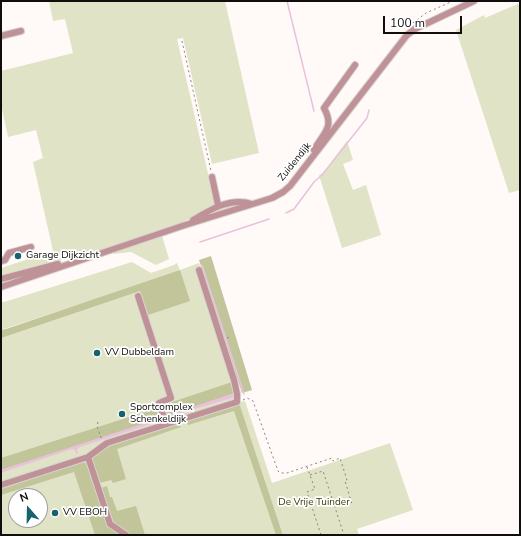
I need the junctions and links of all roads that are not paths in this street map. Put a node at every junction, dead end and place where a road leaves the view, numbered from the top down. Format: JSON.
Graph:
{"nodes":[{"id":1,"x":474,"y":1,"type":"edge"},
{"id":2,"x":21,"y":31,"type":"dead end"},
{"id":3,"x":1,"y":36,"type":"edge"},
{"id":4,"x":355,"y":65,"type":"dead end"},
{"id":5,"x":311,"y":159,"type":"junction"},
{"id":6,"x":212,"y":177,"type":"road end"},
{"id":7,"x":252,"y":204,"type":"junction"},
{"id":8,"x":218,"y":205,"type":"junction"},
{"id":9,"x":182,"y":226,"type":"junction"},
{"id":10,"x":31,"y":246,"type":"dead end"},
{"id":11,"x":81,"y":260,"type":"junction"},
{"id":12,"x":1,"y":261,"type":"edge"},
{"id":13,"x":198,"y":270,"type":"dead end"},
{"id":14,"x":1,"y":279,"type":"edge"},
{"id":15,"x":1,"y":287,"type":"edge"},
{"id":16,"x":138,"y":296,"type":"dead end"},
{"id":17,"x":166,"y":424,"type":"junction"},
{"id":18,"x":88,"y":457,"type":"junction"},
{"id":19,"x":1,"y":485,"type":"edge"},
{"id":20,"x":126,"y":535,"type":"edge"}],
"edges":[{"from":1,"to":5,"type":"street","name":"Zuidendijk"},
{"from":2,"to":3,"type":"street"},
{"from":4,"to":5,"type":"street"},
{"from":5,"to":7,"type":"street","name":"Zuidendijk"},
{"from":6,"to":8,"type":"street"},
{"from":7,"to":8,"type":"street"},
{"from":7,"to":9,"type":"street","name":"Zuidendijk"},
{"from":8,"to":9,"type":"street"},
{"from":9,"to":11,"type":"street","name":"Zuidendijk"},
{"from":10,"to":12,"type":"street"},
{"from":11,"to":14,"type":"street","name":"Zuidendijk"},
{"from":11,"to":15,"type":"street","name":"Zuidendijk"},
{"from":13,"to":17,"type":"street"},
{"from":16,"to":17,"type":"street"},
{"from":17,"to":18,"type":"street"},
{"from":18,"to":19,"type":"street"},
{"from":18,"to":20,"type":"street"}]}
